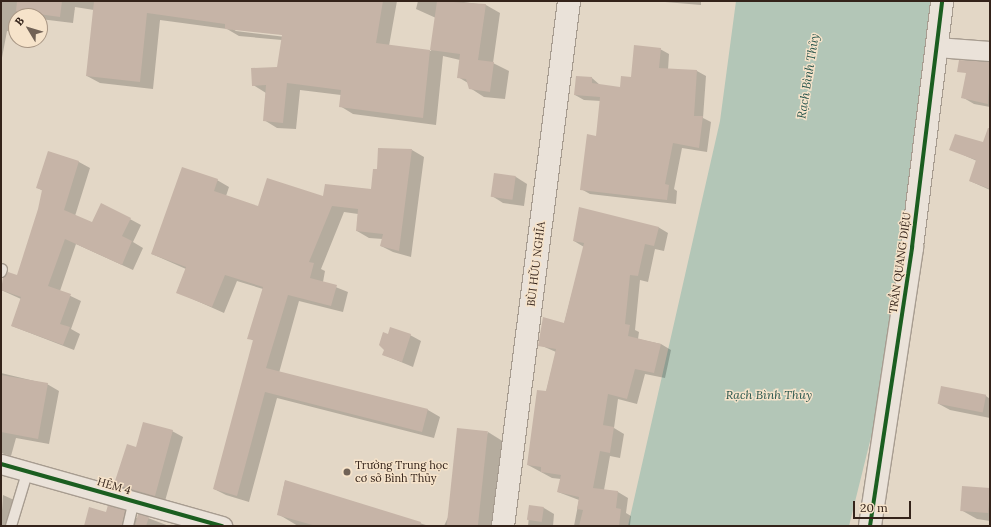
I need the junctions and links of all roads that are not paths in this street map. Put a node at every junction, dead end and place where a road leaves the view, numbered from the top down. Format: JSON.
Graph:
{"nodes":[{"id":1,"x":569,"y":1,"type":"edge"},
{"id":2,"x":942,"y":1,"type":"edge"},
{"id":3,"x":936,"y":47,"type":"junction"},
{"id":4,"x":990,"y":51,"type":"edge"},
{"id":5,"x":1,"y":464,"type":"edge"},
{"id":6,"x":28,"y":470,"type":"junction"},
{"id":7,"x":134,"y":501,"type":"junction"},
{"id":8,"x":11,"y":526,"type":"edge"},
{"id":9,"x":128,"y":526,"type":"edge"},
{"id":10,"x":222,"y":526,"type":"edge"},
{"id":11,"x":503,"y":526,"type":"edge"},
{"id":12,"x":870,"y":526,"type":"edge"}],
"edges":[{"from":1,"to":11,"type":"street","name":"BÙI HỮU NGHĨA"},
{"from":2,"to":3,"type":"street","name":"TRẦN QUANG DIỆU"},
{"from":3,"to":4,"type":"street"},
{"from":3,"to":12,"type":"street","name":"TRẦN QUANG DIỆU"},
{"from":5,"to":6,"type":"street","name":"HẺM 4"},
{"from":6,"to":7,"type":"street","name":"HẺM 4"},
{"from":6,"to":8,"type":"lane"},
{"from":7,"to":9,"type":"lane"},
{"from":7,"to":10,"type":"street","name":"HẺM 4"}]}
